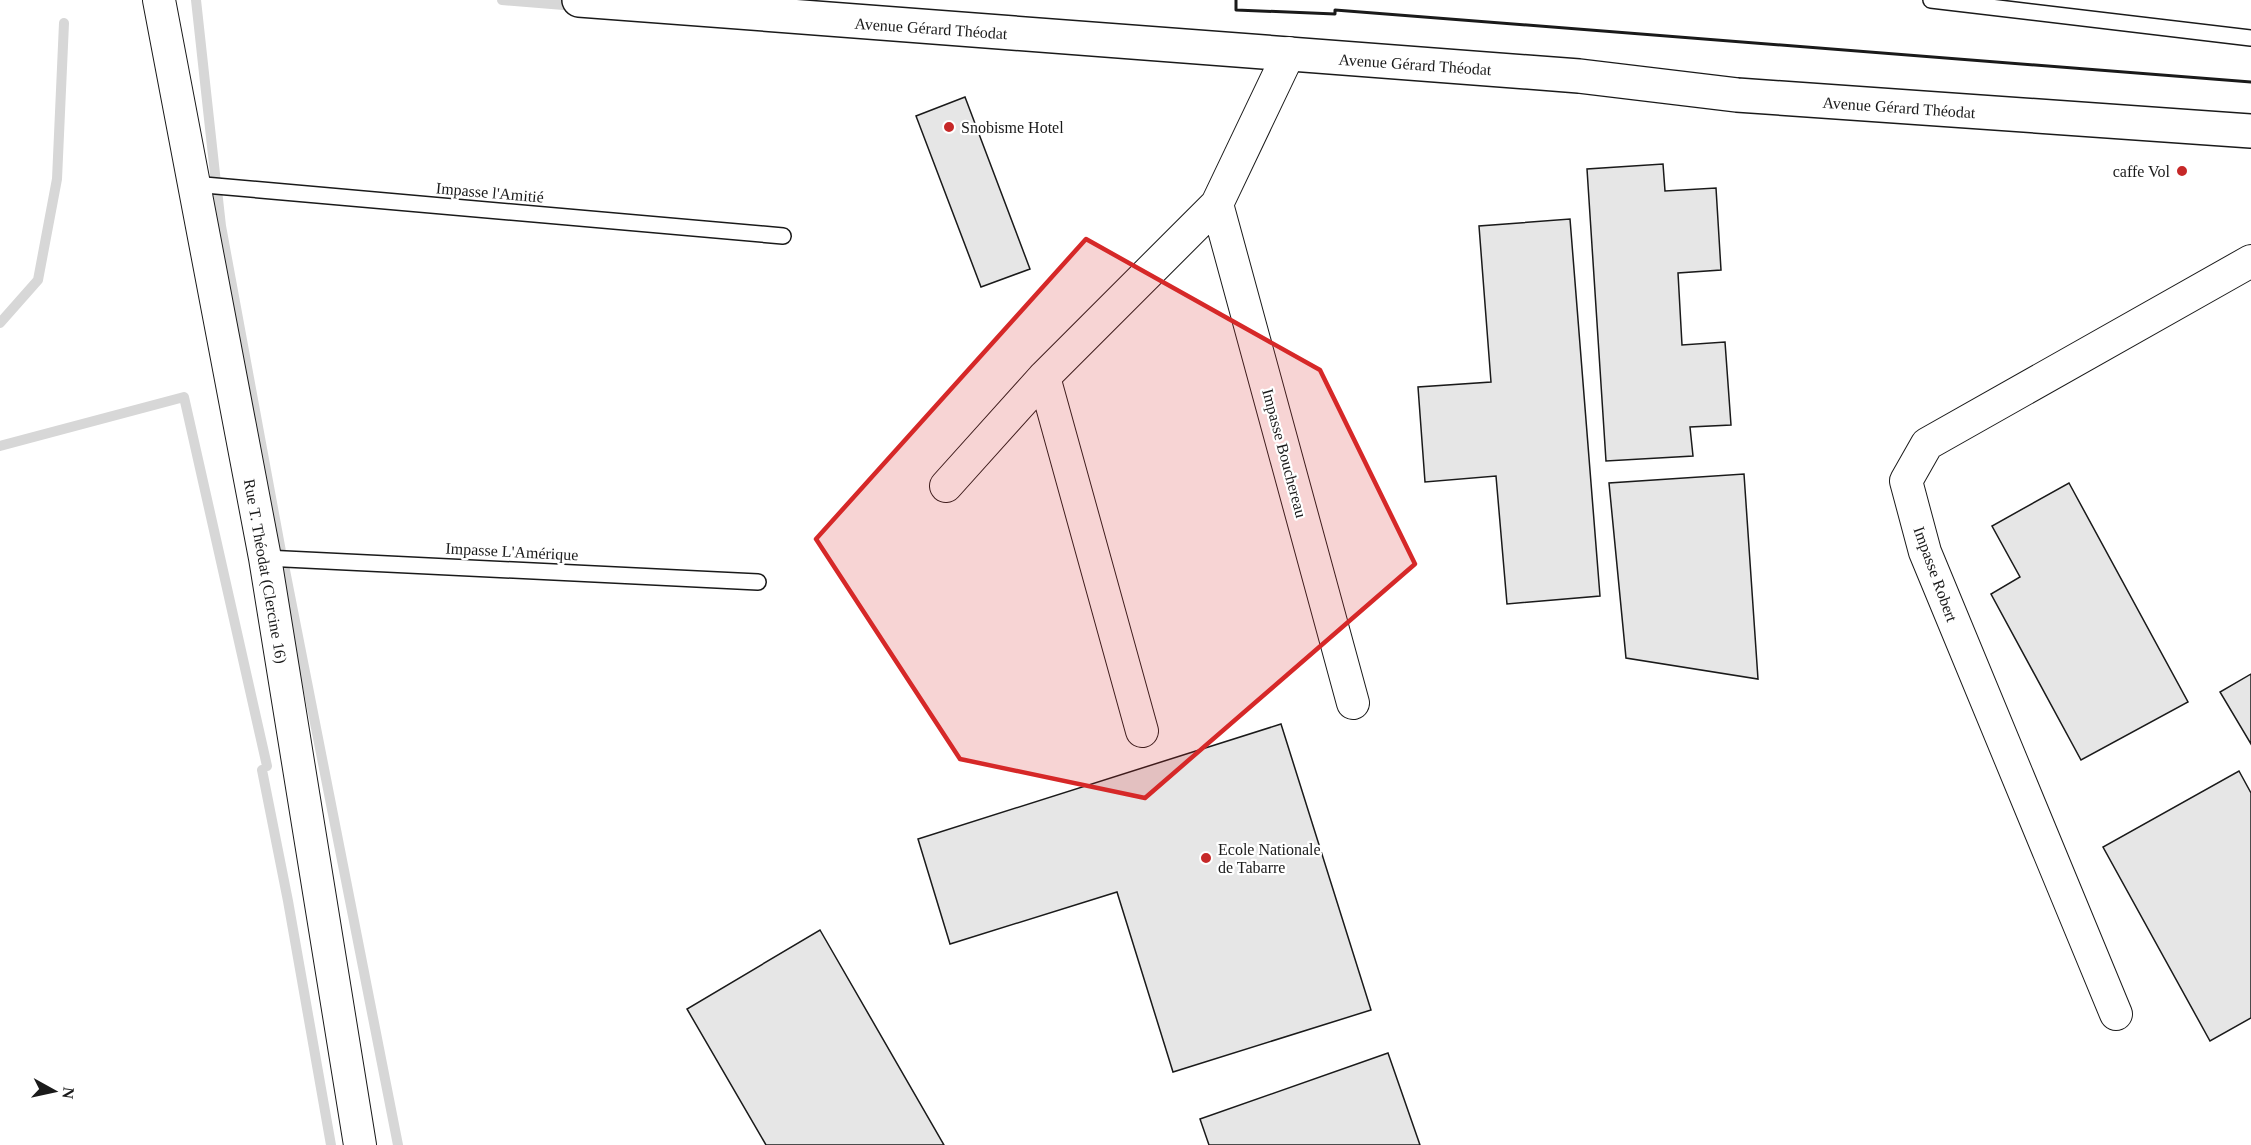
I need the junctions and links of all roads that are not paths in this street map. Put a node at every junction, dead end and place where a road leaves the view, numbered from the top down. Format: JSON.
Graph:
{"nodes":[{"id":1,"x":159,"y":0,"type":"edge"},
{"id":2,"x":579,"y":0,"type":"edge"},
{"id":3,"x":1931,"y":0,"type":"edge"},
{"id":4,"x":2251,"y":38,"type":"edge"},
{"id":5,"x":1289,"y":53,"type":"junction"},
{"id":6,"x":2251,"y":131,"type":"edge"},
{"id":7,"x":193,"y":184,"type":"junction"},
{"id":8,"x":1216,"y":204,"type":"junction"},
{"id":9,"x":783,"y":236,"type":"dead end"},
{"id":10,"x":2251,"y":261,"type":"edge"},
{"id":11,"x":1044,"y":377,"type":"junction"},
{"id":12,"x":946,"y":486,"type":"dead end"},
{"id":13,"x":265,"y":558,"type":"junction"},
{"id":14,"x":758,"y":582,"type":"dead end"},
{"id":15,"x":1353,"y":703,"type":"dead end"},
{"id":16,"x":1142,"y":732,"type":"dead end"},
{"id":17,"x":2116,"y":1014,"type":"dead end"},
{"id":18,"x":360,"y":1145,"type":"edge"}],
"edges":[{"from":1,"to":7,"type":"street","name":"Rue T. Théodat (Clercine 16)"},
{"from":2,"to":5,"type":"street","name":"Avenue Gérard Théodat"},
{"from":3,"to":4,"type":"lane"},
{"from":5,"to":6,"type":"street","name":"Avenue Gérard Théodat"},
{"from":5,"to":8,"type":"street"},
{"from":7,"to":9,"type":"lane","name":"Impasse l'Amitié"},
{"from":7,"to":13,"type":"street","name":"Rue T. Théodat (Clercine 16)"},
{"from":8,"to":11,"type":"street"},
{"from":8,"to":15,"type":"street","name":"Impasse Bouchereau"},
{"from":10,"to":17,"type":"street","name":"Impasse Robert"},
{"from":11,"to":12,"type":"street"},
{"from":11,"to":16,"type":"street"},
{"from":13,"to":14,"type":"lane","name":"Impasse L'Amérique"},
{"from":13,"to":18,"type":"street","name":"Rue T. Théodat (Clercine 16)"}]}
